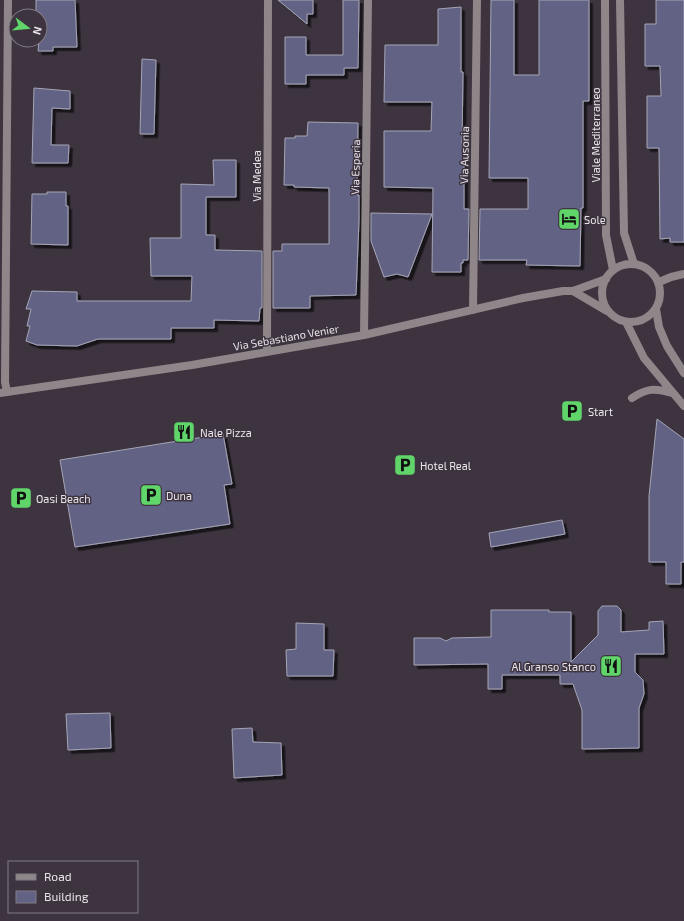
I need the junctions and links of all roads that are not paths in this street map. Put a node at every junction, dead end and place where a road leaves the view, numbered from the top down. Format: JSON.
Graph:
{"nodes":[{"id":1,"x":8,"y":0,"type":"edge"},
{"id":2,"x":268,"y":0,"type":"edge"},
{"id":3,"x":368,"y":0,"type":"edge"},
{"id":4,"x":477,"y":0,"type":"edge"},
{"id":5,"x":605,"y":0,"type":"edge"},
{"id":6,"x":620,"y":0,"type":"edge"},
{"id":7,"x":634,"y":264,"type":"junction"},
{"id":8,"x":613,"y":270,"type":"junction"},
{"id":9,"x":684,"y":274,"type":"edge"},
{"id":10,"x":606,"y":279,"type":"junction"},
{"id":11,"x":659,"y":282,"type":"junction"},
{"id":12,"x":573,"y":291,"type":"junction"},
{"id":13,"x":656,"y":309,"type":"junction"},
{"id":14,"x":473,"y":310,"type":"junction"},
{"id":15,"x":608,"y":311,"type":"junction"},
{"id":16,"x":626,"y":322,"type":"junction"},
{"id":17,"x":364,"y":335,"type":"junction"},
{"id":18,"x":267,"y":352,"type":"junction"},
{"id":19,"x":684,"y":373,"type":"edge"},
{"id":20,"x":3,"y":393,"type":"edge"},
{"id":21,"x":672,"y":393,"type":"junction"},
{"id":22,"x":632,"y":398,"type":"dead end"},
{"id":23,"x":684,"y":406,"type":"edge"}],
"edges":[{"from":1,"to":20,"type":"street"},
{"from":2,"to":18,"type":"street","name":"Via Medea"},
{"from":3,"to":17,"type":"street","name":"Via Esperia"},
{"from":4,"to":14,"type":"street","name":"Via Ausonia"},
{"from":5,"to":8,"type":"street","name":"Viale Mediterraneo"},
{"from":6,"to":7,"type":"street"},
{"from":7,"to":8,"type":"street"},
{"from":7,"to":11,"type":"street"},
{"from":8,"to":10,"type":"street"},
{"from":9,"to":11,"type":"street"},
{"from":10,"to":12,"type":"street","name":"Via Sebastiano Venier"},
{"from":10,"to":15,"type":"street"},
{"from":11,"to":13,"type":"street"},
{"from":12,"to":14,"type":"street","name":"Via Sebastiano Venier"},
{"from":12,"to":15,"type":"street"},
{"from":13,"to":16,"type":"street"},
{"from":13,"to":19,"type":"street"},
{"from":14,"to":17,"type":"street","name":"Via Sebastiano Venier"},
{"from":15,"to":16,"type":"street"},
{"from":16,"to":21,"type":"street"},
{"from":17,"to":18,"type":"street","name":"Via Sebastiano Venier"},
{"from":18,"to":20,"type":"street","name":"Via Sebastiano Venier"},
{"from":21,"to":22,"type":"street"},
{"from":21,"to":23,"type":"street"}]}
